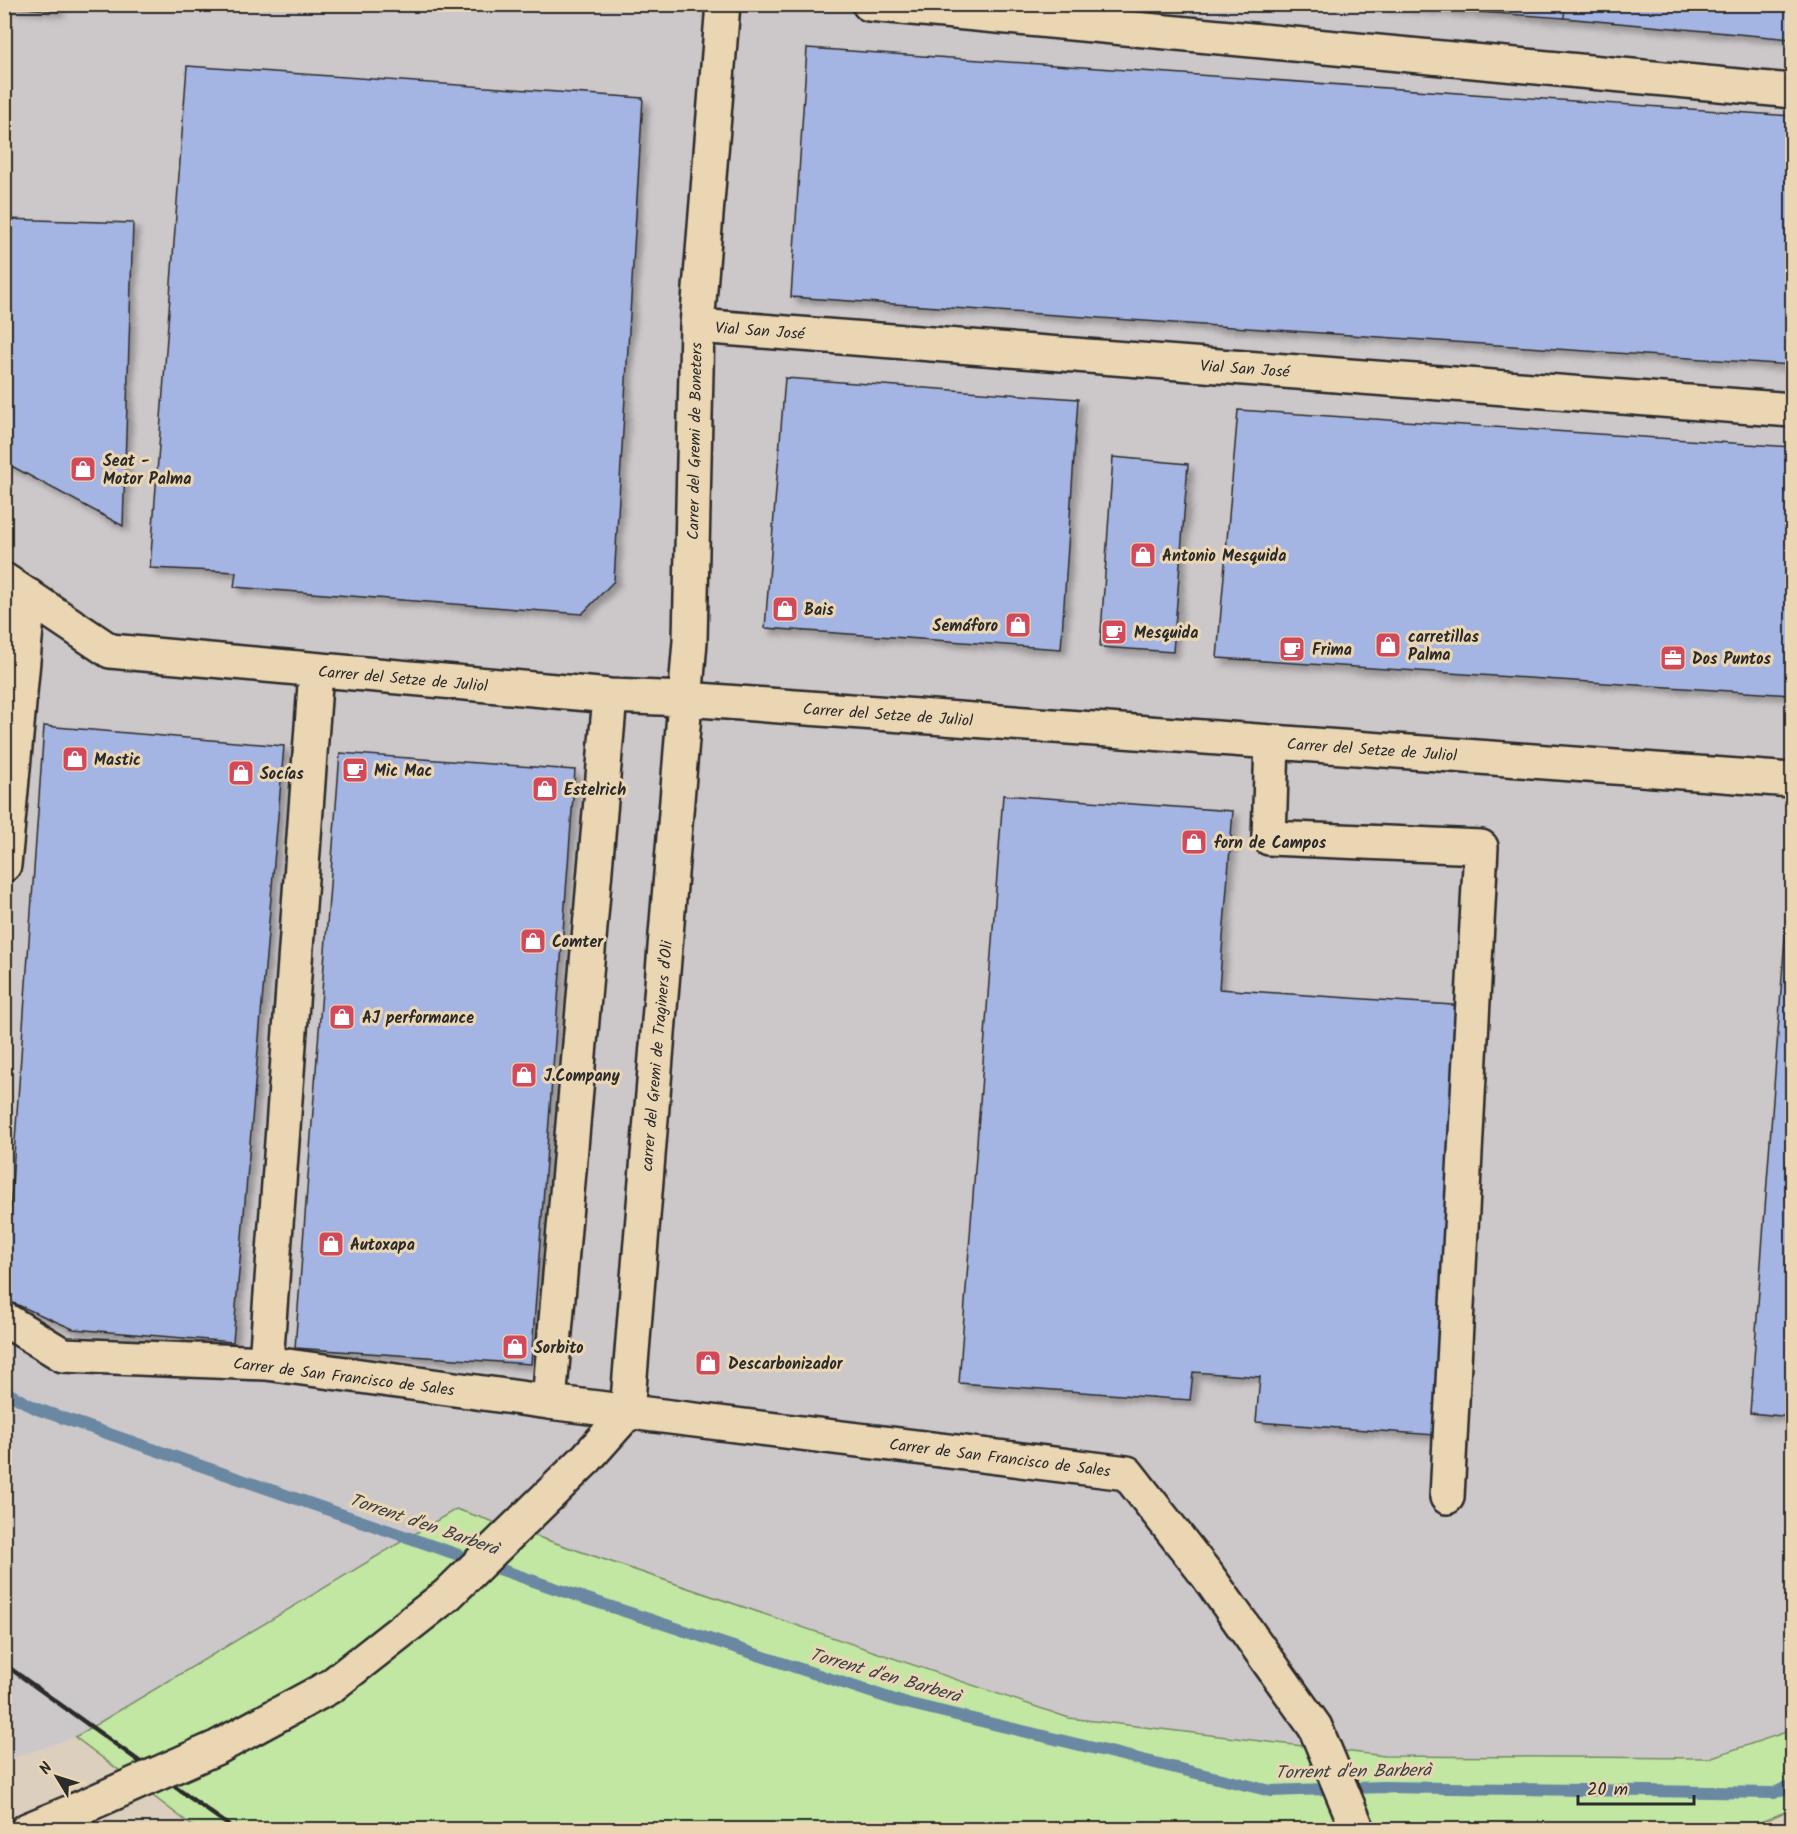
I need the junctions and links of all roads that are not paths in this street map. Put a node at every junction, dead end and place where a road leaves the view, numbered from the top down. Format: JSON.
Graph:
{"nodes":[{"id":1,"x":723,"y":4,"type":"edge"},
{"id":2,"x":869,"y":4,"type":"edge"},
{"id":3,"x":1792,"y":91,"type":"edge"},
{"id":4,"x":697,"y":326,"type":"junction"},
{"id":5,"x":1792,"y":410,"type":"edge"},
{"id":6,"x":16,"y":588,"type":"edge"},
{"id":7,"x":316,"y":671,"type":"junction"},
{"id":8,"x":610,"y":696,"type":"junction"},
{"id":9,"x":685,"y":699,"type":"junction"},
{"id":10,"x":1272,"y":742,"type":"junction"},
{"id":11,"x":1792,"y":780,"type":"edge"},
{"id":12,"x":4,"y":865,"type":"edge"},
{"id":13,"x":4,"y":1320,"type":"edge"},
{"id":14,"x":266,"y":1364,"type":"junction"},
{"id":15,"x":549,"y":1402,"type":"junction"},
{"id":16,"x":627,"y":1413,"type":"junction"},
{"id":17,"x":1447,"y":1497,"type":"dead end"},
{"id":18,"x":27,"y":1830,"type":"edge"},
{"id":19,"x":1358,"y":1830,"type":"edge"}],
"edges":[{"from":1,"to":4,"type":"street","name":"Carrer del Gremi de Boneters"},
{"from":2,"to":3,"type":"street"},
{"from":4,"to":5,"type":"street","name":"Vial San José"},
{"from":4,"to":9,"type":"street","name":"Carrer del Gremi de Boneters"},
{"from":6,"to":7,"type":"street","name":"Carrer del Setze de Juliol"},
{"from":6,"to":12,"type":"street"},
{"from":7,"to":8,"type":"street","name":"Carrer del Setze de Juliol"},
{"from":7,"to":14,"type":"street"},
{"from":8,"to":9,"type":"street","name":"Carrer del Setze de Juliol"},
{"from":8,"to":15,"type":"street"},
{"from":9,"to":10,"type":"street","name":"Carrer del Setze de Juliol"},
{"from":9,"to":16,"type":"street","name":"carrer del Gremi de Traginers d'Oli"},
{"from":10,"to":11,"type":"street","name":"Carrer del Setze de Juliol"},
{"from":10,"to":17,"type":"street"},
{"from":13,"to":14,"type":"street","name":"Carrer de San Francisco de Sales"},
{"from":14,"to":15,"type":"street","name":"Carrer de San Francisco de Sales"},
{"from":15,"to":16,"type":"street","name":"Carrer de San Francisco de Sales"},
{"from":16,"to":18,"type":"street","bridge":true},
{"from":16,"to":19,"type":"street","name":"Carrer de San Francisco de Sales"}]}
